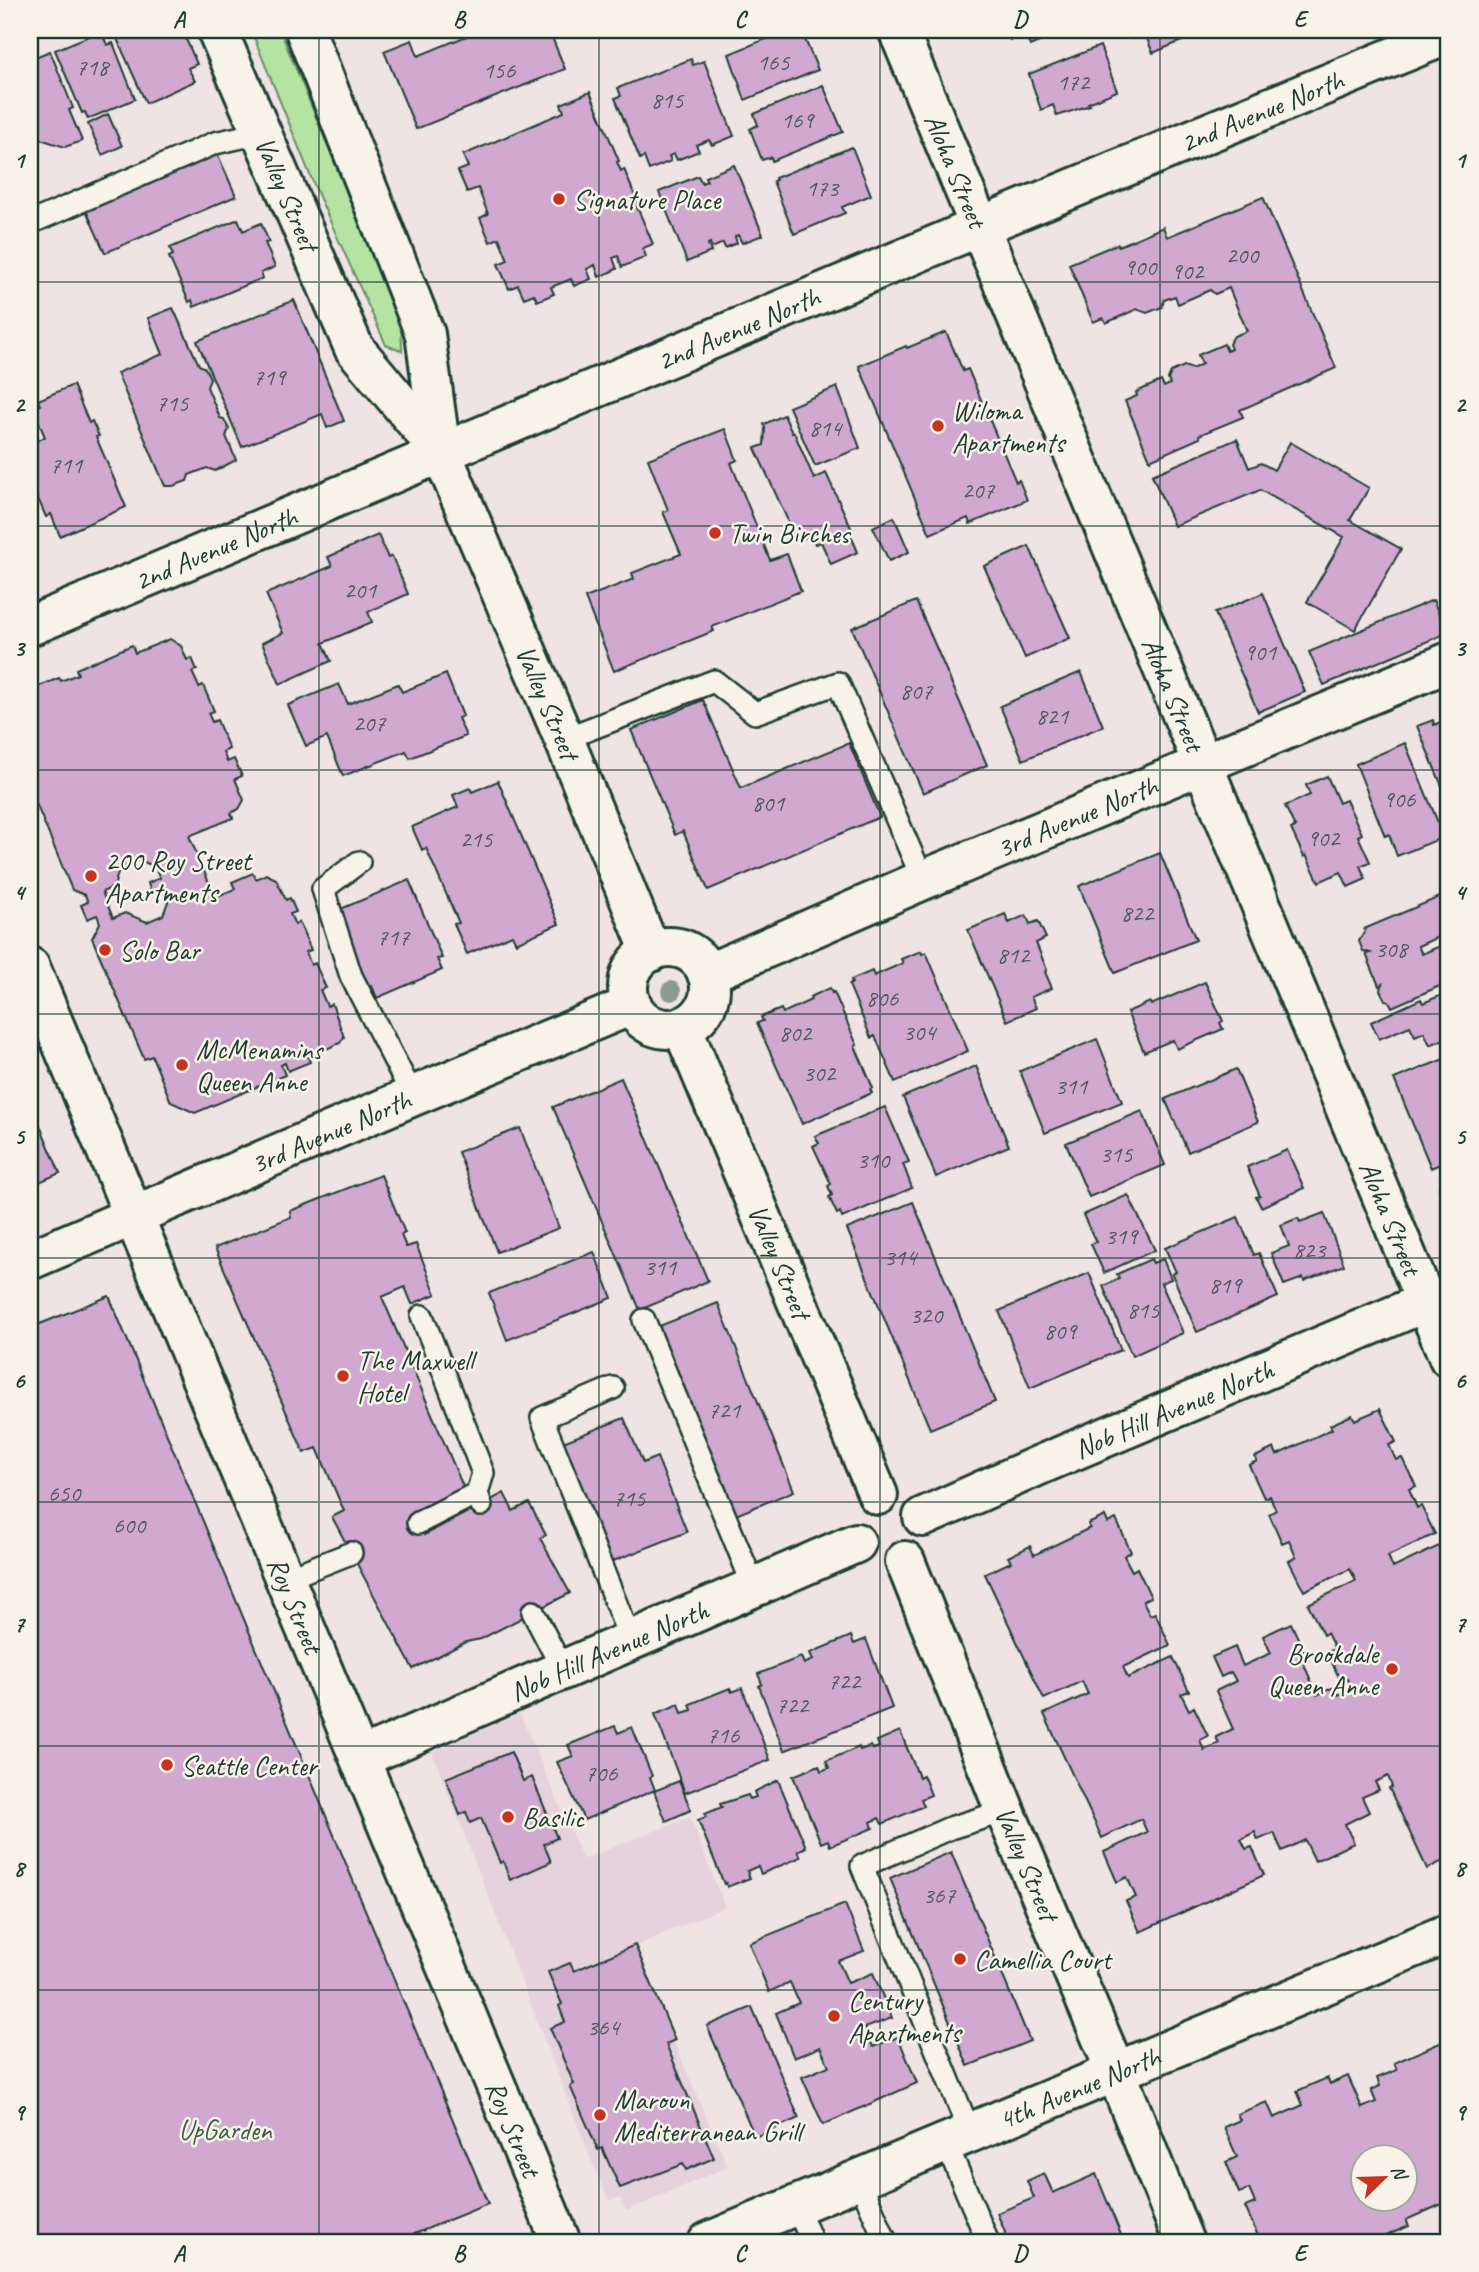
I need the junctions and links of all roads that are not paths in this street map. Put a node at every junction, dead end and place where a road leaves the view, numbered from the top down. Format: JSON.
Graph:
{"nodes":[{"id":1,"x":217,"y":30,"type":"edge"},
{"id":2,"x":305,"y":30,"type":"edge"},
{"id":3,"x":898,"y":30,"type":"edge"},
{"id":4,"x":1449,"y":34,"type":"edge"},
{"id":5,"x":259,"y":129,"type":"junction"},
{"id":6,"x":30,"y":223,"type":"edge"},
{"id":7,"x":981,"y":226,"type":"junction"},
{"id":8,"x":441,"y":452,"type":"junction"},
{"id":9,"x":30,"y":626,"type":"edge"},
{"id":10,"x":1449,"y":662,"type":"edge"},
{"id":11,"x":564,"y":739,"type":"junction"},
{"id":12,"x":1202,"y":763,"type":"junction"},
{"id":13,"x":359,"y":862,"type":"dead end"},
{"id":14,"x":923,"y":880,"type":"junction"},
{"id":15,"x":651,"y":952,"type":"junction"},
{"id":16,"x":30,"y":967,"type":"edge"},
{"id":17,"x":707,"y":974,"type":"junction"},
{"id":18,"x":632,"y":1005,"type":"junction"},
{"id":19,"x":682,"y":1027,"type":"junction"},
{"id":20,"x":413,"y":1096,"type":"junction"},
{"id":21,"x":134,"y":1215,"type":"junction"},
{"id":22,"x":30,"y":1260,"type":"edge"},
{"id":23,"x":1426,"y":1302,"type":"junction"},
{"id":24,"x":422,"y":1316,"type":"dead end"},
{"id":25,"x":644,"y":1320,"type":"dead end"},
{"id":26,"x":1449,"y":1358,"type":"edge"},
{"id":27,"x":613,"y":1388,"type":"dead end"},
{"id":28,"x":878,"y":1495,"type":"junction"},
{"id":29,"x":923,"y":1517,"type":"junction"},
{"id":30,"x":418,"y":1523,"type":"dead end"},
{"id":31,"x":856,"y":1543,"type":"junction"},
{"id":32,"x":351,"y":1553,"type":"dead end"},
{"id":33,"x":905,"y":1561,"type":"junction"},
{"id":34,"x":285,"y":1579,"type":"junction"},
{"id":35,"x":754,"y":1587,"type":"junction"},
{"id":36,"x":533,"y":1612,"type":"dead end"},
{"id":37,"x":631,"y":1641,"type":"junction"},
{"id":38,"x":563,"y":1670,"type":"junction"},
{"id":39,"x":360,"y":1758,"type":"junction"},
{"id":40,"x":1005,"y":1811,"type":"junction"},
{"id":41,"x":1449,"y":1933,"type":"edge"},
{"id":42,"x":1116,"y":2072,"type":"junction"},
{"id":43,"x":958,"y":2138,"type":"junction"},
{"id":44,"x":859,"y":2179,"type":"junction"},
{"id":45,"x":796,"y":2205,"type":"junction"},
{"id":46,"x":561,"y":2242,"type":"edge"},
{"id":47,"x":708,"y":2242,"type":"edge"},
{"id":48,"x":812,"y":2242,"type":"edge"},
{"id":49,"x":886,"y":2242,"type":"edge"},
{"id":50,"x":988,"y":2242,"type":"edge"},
{"id":51,"x":1184,"y":2242,"type":"edge"}],
"edges":[{"from":1,"to":5,"type":"street","name":"Valley Street"},
{"from":2,"to":8,"type":"street","name":"Valley Street"},
{"from":3,"to":7,"type":"street","name":"Aloha Street"},
{"from":4,"to":7,"type":"street","name":"2nd Avenue North"},
{"from":5,"to":6,"type":"lane"},
{"from":5,"to":8,"type":"street","name":"Valley Street"},
{"from":7,"to":8,"type":"street","name":"2nd Avenue North"},
{"from":7,"to":12,"type":"street","name":"Aloha Street"},
{"from":8,"to":9,"type":"street","name":"2nd Avenue North"},
{"from":8,"to":11,"type":"street","name":"Valley Street"},
{"from":10,"to":12,"type":"street","name":"3rd Avenue North"},
{"from":11,"to":14,"type":"lane"},
{"from":11,"to":15,"type":"street","name":"Valley Street"},
{"from":12,"to":14,"type":"street","name":"3rd Avenue North"},
{"from":12,"to":23,"type":"street","name":"Aloha Street"},
{"from":13,"to":20,"type":"lane"},
{"from":14,"to":17,"type":"street","name":"3rd Avenue North"},
{"from":15,"to":17,"type":"street"},
{"from":15,"to":18,"type":"street"},
{"from":16,"to":21,"type":"street","name":"Roy Street"},
{"from":17,"to":19,"type":"street"},
{"from":18,"to":19,"type":"street"},
{"from":18,"to":20,"type":"street","name":"3rd Avenue North"},
{"from":19,"to":28,"type":"street","name":"Valley Street"},
{"from":20,"to":21,"type":"street","name":"3rd Avenue North"},
{"from":21,"to":22,"type":"street","name":"3rd Avenue North"},
{"from":21,"to":34,"type":"street","name":"Roy Street"},
{"from":23,"to":26,"type":"street","name":"Aloha Street"},
{"from":23,"to":29,"type":"street","name":"Nob Hill Avenue North"},
{"from":24,"to":30,"type":"lane"},
{"from":25,"to":35,"type":"lane"},
{"from":27,"to":37,"type":"lane"},
{"from":28,"to":29,"type":"street"},
{"from":28,"to":31,"type":"street"},
{"from":29,"to":33,"type":"street"},
{"from":31,"to":33,"type":"street"},
{"from":31,"to":35,"type":"street","name":"Nob Hill Avenue North"},
{"from":32,"to":34,"type":"lane"},
{"from":33,"to":40,"type":"street","name":"Valley Street"},
{"from":34,"to":39,"type":"street","name":"Roy Street"},
{"from":35,"to":37,"type":"street","name":"Nob Hill Avenue North"},
{"from":36,"to":38,"type":"lane"},
{"from":37,"to":38,"type":"street","name":"Nob Hill Avenue North"},
{"from":38,"to":39,"type":"street","name":"Nob Hill Avenue North"},
{"from":39,"to":46,"type":"street","name":"Roy Street"},
{"from":40,"to":42,"type":"street","name":"Valley Street"},
{"from":40,"to":43,"type":"lane"},
{"from":41,"to":42,"type":"street","name":"4th Avenue North"},
{"from":42,"to":43,"type":"street","name":"4th Avenue North"},
{"from":42,"to":51,"type":"street","name":"Valley Street"},
{"from":43,"to":44,"type":"street","name":"4th Avenue North"},
{"from":43,"to":50,"type":"lane"},
{"from":44,"to":45,"type":"street","name":"4th Avenue North"},
{"from":44,"to":49,"type":"lane"},
{"from":45,"to":47,"type":"street","name":"4th Avenue North"},
{"from":45,"to":48,"type":"lane"}]}
